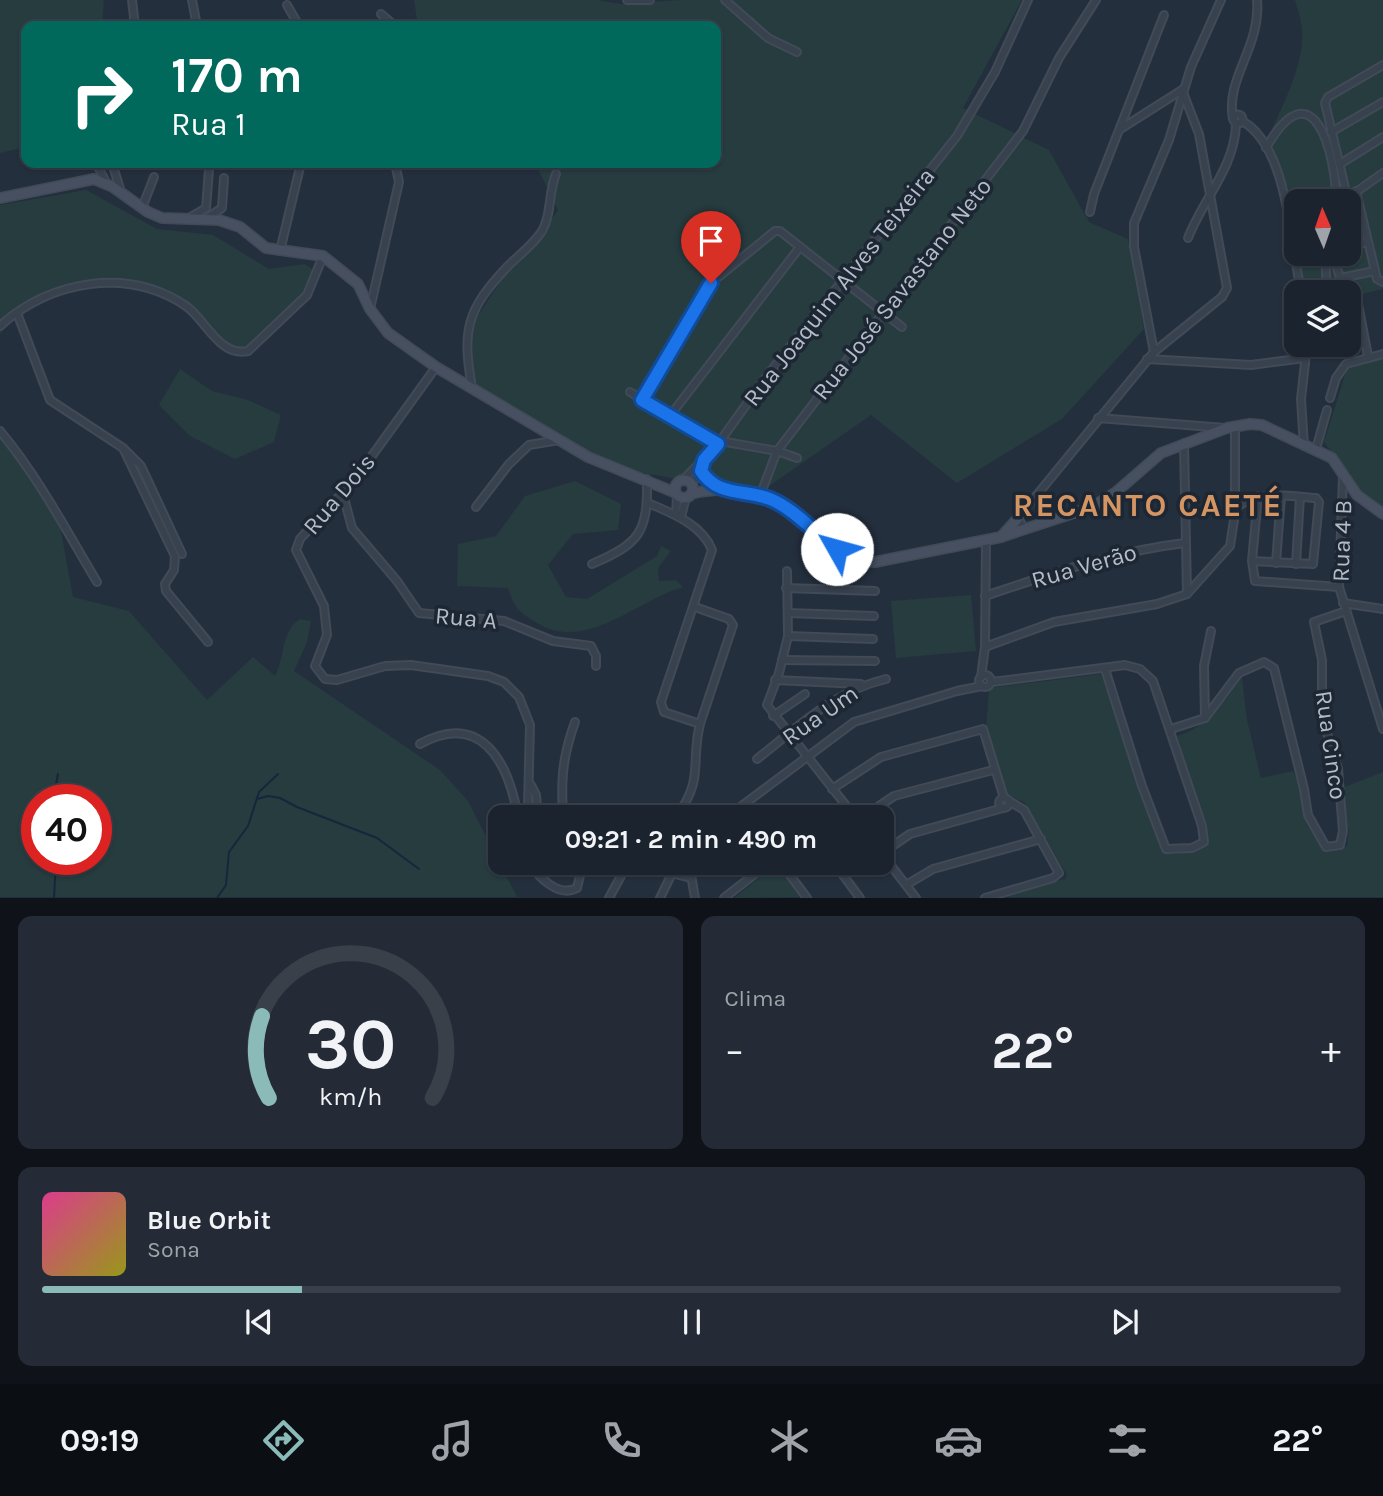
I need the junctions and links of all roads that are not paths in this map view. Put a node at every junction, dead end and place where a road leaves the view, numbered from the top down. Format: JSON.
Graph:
{"nodes":[{"id":1,"x":132,"y":0,"type":"edge"},
{"id":2,"x":192,"y":0,"type":"edge"},
{"id":3,"x":627,"y":0,"type":"edge"},
{"id":4,"x":650,"y":0,"type":"edge"},
{"id":5,"x":725,"y":0,"type":"edge"},
{"id":6,"x":1028,"y":0,"type":"edge"},
{"id":7,"x":1096,"y":0,"type":"edge"},
{"id":8,"x":1221,"y":0,"type":"edge"},
{"id":9,"x":1257,"y":0,"type":"edge"},
{"id":10,"x":287,"y":5,"type":"dead end"},
{"id":11,"x":381,"y":14,"type":"dead end"},
{"id":12,"x":1164,"y":15,"type":"dead end"},
{"id":13,"x":134,"y":21,"type":"edge"},
{"id":14,"x":196,"y":21,"type":"edge"},
{"id":15,"x":296,"y":21,"type":"edge"},
{"id":16,"x":389,"y":21,"type":"edge"},
{"id":17,"x":797,"y":52,"type":"dead end"},
{"id":18,"x":1383,"y":65,"type":"edge"},
{"id":19,"x":1182,"y":90,"type":"junction"},
{"id":20,"x":1383,"y":102,"type":"edge"},
{"id":21,"x":1237,"y":119,"type":"junction"},
{"id":22,"x":1121,"y":129,"type":"junction"},
{"id":23,"x":1331,"y":132,"type":"junction"},
{"id":24,"x":1383,"y":137,"type":"edge"},
{"id":25,"x":1266,"y":148,"type":"junction"},
{"id":26,"x":1340,"y":164,"type":"junction"},
{"id":27,"x":99,"y":168,"type":"edge"},
{"id":28,"x":114,"y":168,"type":"edge"},
{"id":29,"x":300,"y":168,"type":"edge"},
{"id":30,"x":397,"y":168,"type":"edge"},
{"id":31,"x":209,"y":170,"type":"dead end"},
{"id":32,"x":556,"y":174,"type":"dead end"},
{"id":33,"x":1383,"y":174,"type":"edge"},
{"id":34,"x":154,"y":177,"type":"dead end"},
{"id":35,"x":224,"y":178,"type":"dead end"},
{"id":36,"x":107,"y":184,"type":"junction"},
{"id":37,"x":1334,"y":189,"type":"edge"},
{"id":38,"x":1347,"y":189,"type":"edge"},
{"id":39,"x":1359,"y":189,"type":"edge"},
{"id":40,"x":1211,"y":191,"type":"junction"},
{"id":41,"x":121,"y":192,"type":"junction"},
{"id":42,"x":0,"y":198,"type":"edge"},
{"id":43,"x":142,"y":208,"type":"junction"},
{"id":44,"x":1090,"y":212,"type":"dead end"},
{"id":45,"x":1362,"y":216,"type":"edge"},
{"id":46,"x":207,"y":218,"type":"junction"},
{"id":47,"x":189,"y":219,"type":"junction"},
{"id":48,"x":1188,"y":238,"type":"dead end"},
{"id":49,"x":1368,"y":242,"type":"junction"},
{"id":50,"x":1362,"y":243,"type":"edge"},
{"id":51,"x":800,"y":247,"type":"junction"},
{"id":52,"x":280,"y":251,"type":"junction"},
{"id":53,"x":323,"y":256,"type":"junction"},
{"id":54,"x":1336,"y":266,"type":"edge"},
{"id":55,"x":1375,"y":271,"type":"junction"},
{"id":56,"x":842,"y":279,"type":"junction"},
{"id":57,"x":1299,"y":280,"type":"edge"},
{"id":58,"x":1383,"y":282,"type":"edge"},
{"id":59,"x":370,"y":309,"type":"junction"},
{"id":60,"x":17,"y":313,"type":"junction"},
{"id":61,"x":885,"y":313,"type":"junction"},
{"id":62,"x":1361,"y":320,"type":"edge"},
{"id":63,"x":0,"y":326,"type":"edge"},
{"id":64,"x":902,"y":327,"type":"dead end"},
{"id":65,"x":1154,"y":352,"type":"junction"},
{"id":66,"x":1383,"y":354,"type":"edge"},
{"id":67,"x":1368,"y":356,"type":"junction"},
{"id":68,"x":1305,"y":358,"type":"joint"},
{"id":69,"x":1147,"y":359,"type":"junction"},
{"id":70,"x":436,"y":367,"type":"junction"},
{"id":71,"x":472,"y":388,"type":"junction"},
{"id":72,"x":630,"y":392,"type":"dead end"},
{"id":73,"x":1330,"y":398,"type":"dead end"},
{"id":74,"x":642,"y":400,"type":"junction"},
{"id":75,"x":1327,"y":410,"type":"dead end"},
{"id":76,"x":669,"y":417,"type":"junction"},
{"id":77,"x":1098,"y":418,"type":"junction"},
{"id":78,"x":1231,"y":427,"type":"junction"},
{"id":79,"x":0,"y":431,"type":"edge"},
{"id":80,"x":559,"y":440,"type":"junction"},
{"id":81,"x":719,"y":442,"type":"junction"},
{"id":82,"x":1184,"y":443,"type":"junction"},
{"id":83,"x":1304,"y":446,"type":"junction"},
{"id":84,"x":123,"y":448,"type":"junction"},
{"id":85,"x":1316,"y":449,"type":"junction"},
{"id":86,"x":777,"y":451,"type":"junction"},
{"id":87,"x":797,"y":458,"type":"dead end"},
{"id":88,"x":704,"y":460,"type":"junction"},
{"id":89,"x":701,"y":471,"type":"junction"},
{"id":90,"x":1343,"y":473,"type":"junction"},
{"id":91,"x":649,"y":480,"type":"junction"},
{"id":92,"x":686,"y":482,"type":"junction"},
{"id":93,"x":723,"y":490,"type":"junction"},
{"id":94,"x":343,"y":494,"type":"junction"},
{"id":95,"x":682,"y":495,"type":"junction"},
{"id":96,"x":760,"y":496,"type":"junction"},
{"id":97,"x":1258,"y":496,"type":"junction"},
{"id":98,"x":1281,"y":496,"type":"junction"},
{"id":99,"x":1300,"y":497,"type":"junction"},
{"id":100,"x":648,"y":503,"type":"junction"},
{"id":101,"x":1029,"y":506,"type":"junction"},
{"id":102,"x":476,"y":507,"type":"dead end"},
{"id":103,"x":1236,"y":508,"type":"junction"},
{"id":104,"x":1383,"y":514,"type":"edge"},
{"id":105,"x":678,"y":516,"type":"junction"},
{"id":106,"x":1018,"y":518,"type":"junction"},
{"id":107,"x":1029,"y":529,"type":"junction"},
{"id":108,"x":1002,"y":537,"type":"junction"},
{"id":109,"x":986,"y":541,"type":"junction"},
{"id":110,"x":1185,"y":543,"type":"junction"},
{"id":111,"x":182,"y":554,"type":"dead end"},
{"id":112,"x":1252,"y":561,"type":"junction"},
{"id":113,"x":1276,"y":563,"type":"junction"},
{"id":114,"x":592,"y":564,"type":"dead end"},
{"id":115,"x":1296,"y":564,"type":"junction"},
{"id":116,"x":787,"y":571,"type":"dead end"},
{"id":117,"x":97,"y":582,"type":"dead end"},
{"id":118,"x":1339,"y":587,"type":"junction"},
{"id":119,"x":786,"y":588,"type":"junction"},
{"id":120,"x":875,"y":591,"type":"dead end"},
{"id":121,"x":1188,"y":594,"type":"junction"},
{"id":122,"x":985,"y":596,"type":"junction"},
{"id":123,"x":1343,"y":603,"type":"junction"},
{"id":124,"x":695,"y":607,"type":"junction"},
{"id":125,"x":1383,"y":609,"type":"edge"},
{"id":126,"x":1346,"y":611,"type":"junction"},
{"id":127,"x":788,"y":613,"type":"junction"},
{"id":128,"x":874,"y":616,"type":"dead end"},
{"id":129,"x":1212,"y":631,"type":"dead end"},
{"id":130,"x":788,"y":636,"type":"junction"},
{"id":131,"x":873,"y":639,"type":"dead end"},
{"id":132,"x":208,"y":642,"type":"dead end"},
{"id":133,"x":985,"y":648,"type":"junction"},
{"id":134,"x":782,"y":660,"type":"junction"},
{"id":135,"x":875,"y":662,"type":"dead end"},
{"id":136,"x":596,"y":666,"type":"dead end"},
{"id":137,"x":1105,"y":668,"type":"junction"},
{"id":138,"x":886,"y":678,"type":"dead end"},
{"id":139,"x":985,"y":680,"type":"junction"},
{"id":140,"x":775,"y":681,"type":"junction"},
{"id":141,"x":863,"y":684,"type":"junction"},
{"id":142,"x":805,"y":694,"type":"dead end"},
{"id":143,"x":774,"y":716,"type":"junction"},
{"id":144,"x":1205,"y":718,"type":"junction"},
{"id":145,"x":1381,"y":718,"type":"edge"},
{"id":146,"x":575,"y":722,"type":"dead end"},
{"id":147,"x":700,"y":724,"type":"junction"},
{"id":148,"x":1171,"y":729,"type":"junction"},
{"id":149,"x":1383,"y":729,"type":"edge"},
{"id":150,"x":789,"y":734,"type":"junction"},
{"id":151,"x":420,"y":744,"type":"dead end"},
{"id":152,"x":807,"y":755,"type":"junction"},
{"id":153,"x":757,"y":759,"type":"dead end"},
{"id":154,"x":993,"y":770,"type":"junction"},
{"id":155,"x":530,"y":783,"type":"junction"},
{"id":156,"x":832,"y":789,"type":"junction"},
{"id":157,"x":1004,"y":803,"type":"junction"},
{"id":158,"x":517,"y":805,"type":"edge"},
{"id":159,"x":527,"y":805,"type":"edge"},
{"id":160,"x":537,"y":805,"type":"edge"},
{"id":161,"x":562,"y":805,"type":"edge"},
{"id":162,"x":685,"y":805,"type":"edge"},
{"id":163,"x":742,"y":805,"type":"edge"},
{"id":164,"x":845,"y":805,"type":"edge"},
{"id":165,"x":881,"y":805,"type":"edge"},
{"id":166,"x":1041,"y":839,"type":"junction"},
{"id":167,"x":894,"y":845,"type":"edge"},
{"id":168,"x":894,"y":869,"type":"edge"},
{"id":169,"x":538,"y":875,"type":"edge"},
{"id":170,"x":580,"y":875,"type":"edge"},
{"id":171,"x":621,"y":875,"type":"edge"},
{"id":172,"x":670,"y":875,"type":"edge"},
{"id":173,"x":679,"y":875,"type":"edge"},
{"id":174,"x":691,"y":875,"type":"edge"},
{"id":175,"x":754,"y":875,"type":"edge"},
{"id":176,"x":790,"y":875,"type":"edge"},
{"id":177,"x":843,"y":875,"type":"edge"},
{"id":178,"x":691,"y":878,"type":"junction"},
{"id":179,"x":906,"y":885,"type":"junction"},
{"id":180,"x":609,"y":898,"type":"edge"},
{"id":181,"x":660,"y":898,"type":"edge"},
{"id":182,"x":695,"y":898,"type":"edge"},
{"id":183,"x":724,"y":898,"type":"edge"},
{"id":184,"x":807,"y":898,"type":"edge"},
{"id":185,"x":860,"y":898,"type":"edge"},
{"id":186,"x":916,"y":898,"type":"edge"},
{"id":187,"x":985,"y":898,"type":"edge"}],
"edges":[{"from":1,"to":13,"type":"street"},
{"from":2,"to":14,"type":"street"},
{"from":3,"to":4,"type":"street"},
{"from":5,"to":17,"type":"street"},
{"from":6,"to":56,"type":"street","name":"Rua Joaquim Alves Teixeira"},
{"from":7,"to":61,"type":"street","name":"Rua José Savastano Neto"},
{"from":8,"to":19,"type":"street"},
{"from":9,"to":21,"type":"street"},
{"from":10,"to":15,"type":"street"},
{"from":11,"to":16,"type":"street"},
{"from":12,"to":22,"type":"street"},
{"from":18,"to":23,"type":"street"},
{"from":19,"to":22,"type":"street"},
{"from":19,"to":40,"type":"street"},
{"from":19,"to":65,"type":"street"},
{"from":20,"to":23,"type":"street"},
{"from":21,"to":25,"type":"street"},
{"from":21,"to":40,"type":"street"},
{"from":22,"to":44,"type":"street"},
{"from":23,"to":26,"type":"street"},
{"from":24,"to":26,"type":"street"},
{"from":25,"to":37,"type":"street"},
{"from":25,"to":57,"type":"street"},
{"from":26,"to":38,"type":"street"},
{"from":27,"to":36,"type":"street"},
{"from":28,"to":41,"type":"street"},
{"from":29,"to":52,"type":"street"},
{"from":30,"to":59,"type":"street"},
{"from":31,"to":47,"type":"street"},
{"from":32,"to":71,"type":"street"},
{"from":33,"to":39,"type":"street"},
{"from":34,"to":43,"type":"street"},
{"from":35,"to":46,"type":"street"},
{"from":36,"to":41,"type":"street"},
{"from":36,"to":42,"type":"street"},
{"from":40,"to":48,"type":"street"},
{"from":40,"to":65,"type":"street"},
{"from":41,"to":43,"type":"street"},
{"from":43,"to":47,"type":"street"},
{"from":45,"to":49,"type":"street"},
{"from":46,"to":47,"type":"street"},
{"from":46,"to":52,"type":"street"},
{"from":49,"to":50,"type":"street"},
{"from":49,"to":55,"type":"street"},
{"from":51,"to":56,"type":"street"},
{"from":51,"to":74,"type":"street"},
{"from":51,"to":76,"type":"street"},
{"from":52,"to":53,"type":"street"},
{"from":53,"to":59,"type":"street"},
{"from":53,"to":60,"type":"street"},
{"from":54,"to":55,"type":"street"},
{"from":55,"to":58,"type":"street"},
{"from":56,"to":61,"type":"street"},
{"from":56,"to":81,"type":"street","name":"Rua Joaquim Alves Teixeira"},
{"from":59,"to":70,"type":"street"},
{"from":60,"to":63,"type":"street"},
{"from":60,"to":84,"type":"street"},
{"from":61,"to":64,"type":"street"},
{"from":61,"to":86,"type":"street","name":"Rua José Savastano Neto"},
{"from":62,"to":67,"type":"street"},
{"from":65,"to":69,"type":"street"},
{"from":66,"to":67,"type":"street"},
{"from":67,"to":73,"type":"street"},
{"from":68,"to":69,"type":"street"},
{"from":68,"to":83,"type":"street"},
{"from":69,"to":77,"type":"street"},
{"from":70,"to":71,"type":"street"},
{"from":70,"to":94,"type":"street","name":"Rua Dois"},
{"from":71,"to":80,"type":"street"},
{"from":72,"to":74,"type":"street"},
{"from":74,"to":76,"type":"street"},
{"from":75,"to":85,"type":"street"},
{"from":76,"to":81,"type":"street"},
{"from":77,"to":78,"type":"street"},
{"from":77,"to":101,"type":"street"},
{"from":78,"to":82,"type":"street"},
{"from":78,"to":83,"type":"street"},
{"from":78,"to":103,"type":"street"},
{"from":79,"to":117,"type":"street"},
{"from":80,"to":91,"type":"street"},
{"from":80,"to":102,"type":"street"},
{"from":81,"to":86,"type":"street"},
{"from":81,"to":88,"type":"street","name":"Rua Joaquim Alves Teixeira"},
{"from":82,"to":107,"type":"street"},
{"from":82,"to":110,"type":"street"},
{"from":83,"to":85,"type":"street"},
{"from":84,"to":111,"type":"street"},
{"from":84,"to":132,"type":"street"},
{"from":85,"to":90,"type":"street"},
{"from":86,"to":87,"type":"street"},
{"from":86,"to":96,"type":"street","name":"Rua José Savastano Neto"},
{"from":88,"to":89,"type":"street"},
{"from":88,"to":92,"type":"street","name":"Rua Joaquim Alves Teixeira"},
{"from":89,"to":92,"type":"street"},
{"from":89,"to":93,"type":"street"},
{"from":90,"to":104,"type":"street"},
{"from":90,"to":118,"type":"street","name":"Rua 4 B"},
{"from":91,"to":92,"type":"street"},
{"from":91,"to":95,"type":"street"},
{"from":91,"to":100,"type":"street"},
{"from":92,"to":93,"type":"street"},
{"from":92,"to":95,"type":"street"},
{"from":92,"to":95,"type":"street"},
{"from":93,"to":95,"type":"street"},
{"from":93,"to":96,"type":"street"},
{"from":94,"to":136,"type":"street","name":"Rua A"},
{"from":94,"to":155,"type":"street","name":"Rua Dois"},
{"from":95,"to":105,"type":"street"},
{"from":96,"to":109,"type":"street"},
{"from":97,"to":98,"type":"street"},
{"from":97,"to":103,"type":"street"},
{"from":97,"to":112,"type":"street"},
{"from":98,"to":99,"type":"street"},
{"from":98,"to":113,"type":"street"},
{"from":99,"to":115,"type":"street"},
{"from":99,"to":115,"type":"street"},
{"from":100,"to":105,"type":"street"},
{"from":100,"to":114,"type":"street"},
{"from":101,"to":106,"type":"street"},
{"from":101,"to":107,"type":"street"},
{"from":103,"to":121,"type":"street"},
{"from":105,"to":124,"type":"street"},
{"from":106,"to":107,"type":"street"},
{"from":106,"to":108,"type":"street"},
{"from":107,"to":108,"type":"street"},
{"from":108,"to":109,"type":"street"},
{"from":109,"to":122,"type":"street"},
{"from":110,"to":121,"type":"street"},
{"from":110,"to":122,"type":"street","name":"Rua Verão"},
{"from":112,"to":113,"type":"street"},
{"from":112,"to":118,"type":"street"},
{"from":113,"to":115,"type":"street"},
{"from":116,"to":119,"type":"street"},
{"from":118,"to":123,"type":"street","name":"Rua 4 B"},
{"from":119,"to":120,"type":"street"},
{"from":119,"to":127,"type":"street"},
{"from":121,"to":133,"type":"street"},
{"from":122,"to":133,"type":"street"},
{"from":123,"to":125,"type":"street"},
{"from":123,"to":126,"type":"street","name":"Rua 4 B"},
{"from":124,"to":147,"type":"street"},
{"from":124,"to":147,"type":"street"},
{"from":126,"to":144,"type":"street","name":"Rua Cinco"},
{"from":126,"to":145,"type":"street","name":"Rua 4 B"},
{"from":127,"to":128,"type":"street"},
{"from":127,"to":130,"type":"street"},
{"from":129,"to":144,"type":"street"},
{"from":130,"to":131,"type":"street"},
{"from":130,"to":134,"type":"street"},
{"from":133,"to":139,"type":"street"},
{"from":134,"to":135,"type":"street"},
{"from":134,"to":140,"type":"street"},
{"from":137,"to":139,"type":"street"},
{"from":137,"to":148,"type":"street"},
{"from":137,"to":148,"type":"street"},
{"from":138,"to":141,"type":"street","name":"Rua Um"},
{"from":139,"to":152,"type":"street"},
{"from":140,"to":141,"type":"street"},
{"from":140,"to":143,"type":"street"},
{"from":141,"to":150,"type":"street","name":"Rua Um"},
{"from":142,"to":143,"type":"street"},
{"from":143,"to":150,"type":"street"},
{"from":144,"to":148,"type":"street"},
{"from":145,"to":149,"type":"street","name":"Rua 4 B"},
{"from":146,"to":161,"type":"street"},
{"from":147,"to":162,"type":"street"},
{"from":150,"to":152,"type":"street"},
{"from":150,"to":153,"type":"street","name":"Rua Um"},
{"from":151,"to":158,"type":"street"},
{"from":152,"to":156,"type":"street"},
{"from":152,"to":163,"type":"street"},
{"from":154,"to":156,"type":"street"},
{"from":154,"to":157,"type":"street"},
{"from":154,"to":165,"type":"street"},
{"from":155,"to":159,"type":"street","name":"Rua Dois"},
{"from":155,"to":160,"type":"street"},
{"from":156,"to":164,"type":"street"},
{"from":157,"to":166,"type":"street"},
{"from":157,"to":167,"type":"street"},
{"from":166,"to":179,"type":"street"},
{"from":166,"to":187,"type":"street"},
{"from":168,"to":179,"type":"street"},
{"from":169,"to":170,"type":"street"},
{"from":171,"to":180,"type":"street"},
{"from":172,"to":181,"type":"street"},
{"from":173,"to":178,"type":"street"},
{"from":174,"to":178,"type":"street"},
{"from":175,"to":183,"type":"street"},
{"from":176,"to":184,"type":"street"},
{"from":177,"to":185,"type":"street"},
{"from":178,"to":182,"type":"street"},
{"from":179,"to":186,"type":"street"}]}
